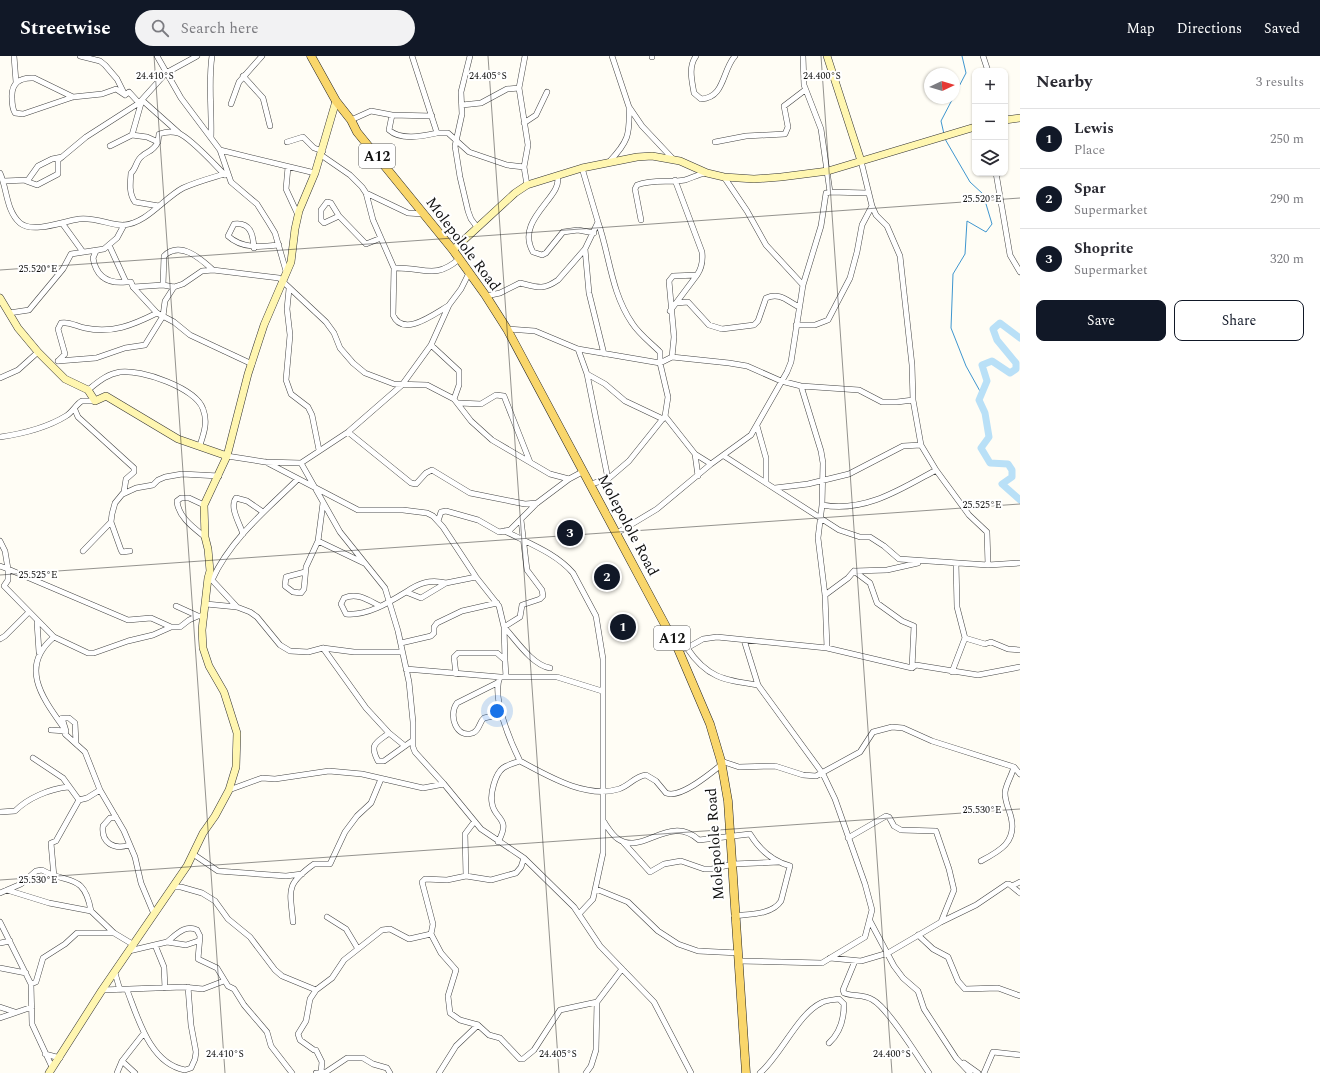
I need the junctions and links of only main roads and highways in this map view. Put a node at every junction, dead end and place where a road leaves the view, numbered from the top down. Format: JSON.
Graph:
{"nodes":[{"id":1,"x":311,"y":56,"type":"edge"},
{"id":2,"x":746,"y":1073,"type":"edge"}],
"edges":[{"from":1,"to":2,"type":"main road","name":"Molepolole Road","number":"A12"}]}
